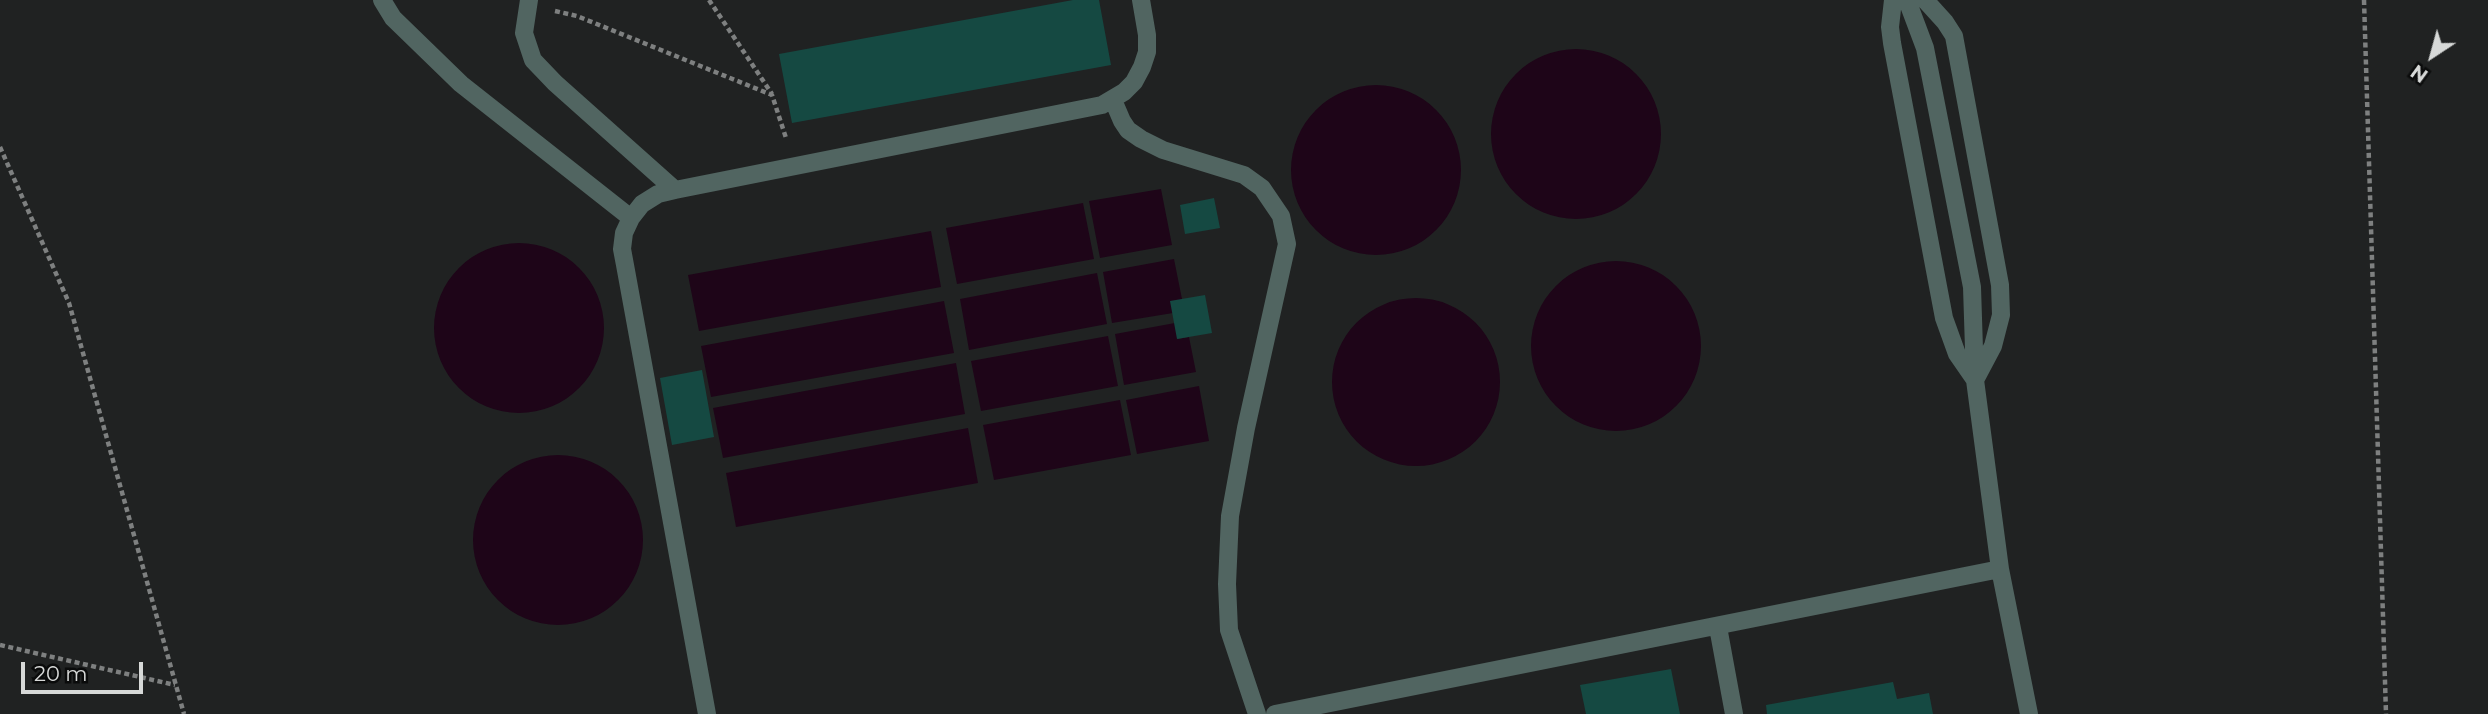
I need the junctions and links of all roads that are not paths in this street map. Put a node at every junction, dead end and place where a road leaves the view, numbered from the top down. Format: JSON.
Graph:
{"nodes":[{"id":1,"x":382,"y":0,"type":"edge"},
{"id":2,"x":1141,"y":0,"type":"edge"},
{"id":3,"x":1893,"y":0,"type":"edge"},
{"id":4,"x":1907,"y":0,"type":"edge"},
{"id":5,"x":1925,"y":0,"type":"edge"},
{"id":6,"x":523,"y":2,"type":"edge"},
{"id":7,"x":1113,"y":100,"type":"junction"},
{"id":8,"x":675,"y":190,"type":"junction"},
{"id":9,"x":631,"y":218,"type":"junction"},
{"id":10,"x":1975,"y":380,"type":"junction"},
{"id":11,"x":2000,"y":569,"type":"junction"},
{"id":12,"x":1718,"y":627,"type":"junction"},
{"id":13,"x":1300,"y":711,"type":"edge"},
{"id":14,"x":707,"y":714,"type":"edge"},
{"id":15,"x":1257,"y":714,"type":"edge"},
{"id":16,"x":1275,"y":714,"type":"edge"},
{"id":17,"x":1734,"y":714,"type":"edge"},
{"id":18,"x":2028,"y":714,"type":"edge"}],
"edges":[{"from":1,"to":9,"type":"lane"},
{"from":2,"to":7,"type":"lane"},
{"from":3,"to":10,"type":"lane"},
{"from":4,"to":10,"type":"lane"},
{"from":5,"to":10,"type":"lane"},
{"from":6,"to":8,"type":"lane"},
{"from":7,"to":8,"type":"lane"},
{"from":7,"to":15,"type":"lane"},
{"from":8,"to":9,"type":"lane"},
{"from":9,"to":14,"type":"lane"},
{"from":10,"to":11,"type":"lane"},
{"from":11,"to":12,"type":"lane"},
{"from":11,"to":18,"type":"lane"},
{"from":12,"to":13,"type":"lane"},
{"from":12,"to":17,"type":"lane"},
{"from":13,"to":16,"type":"lane"}]}
